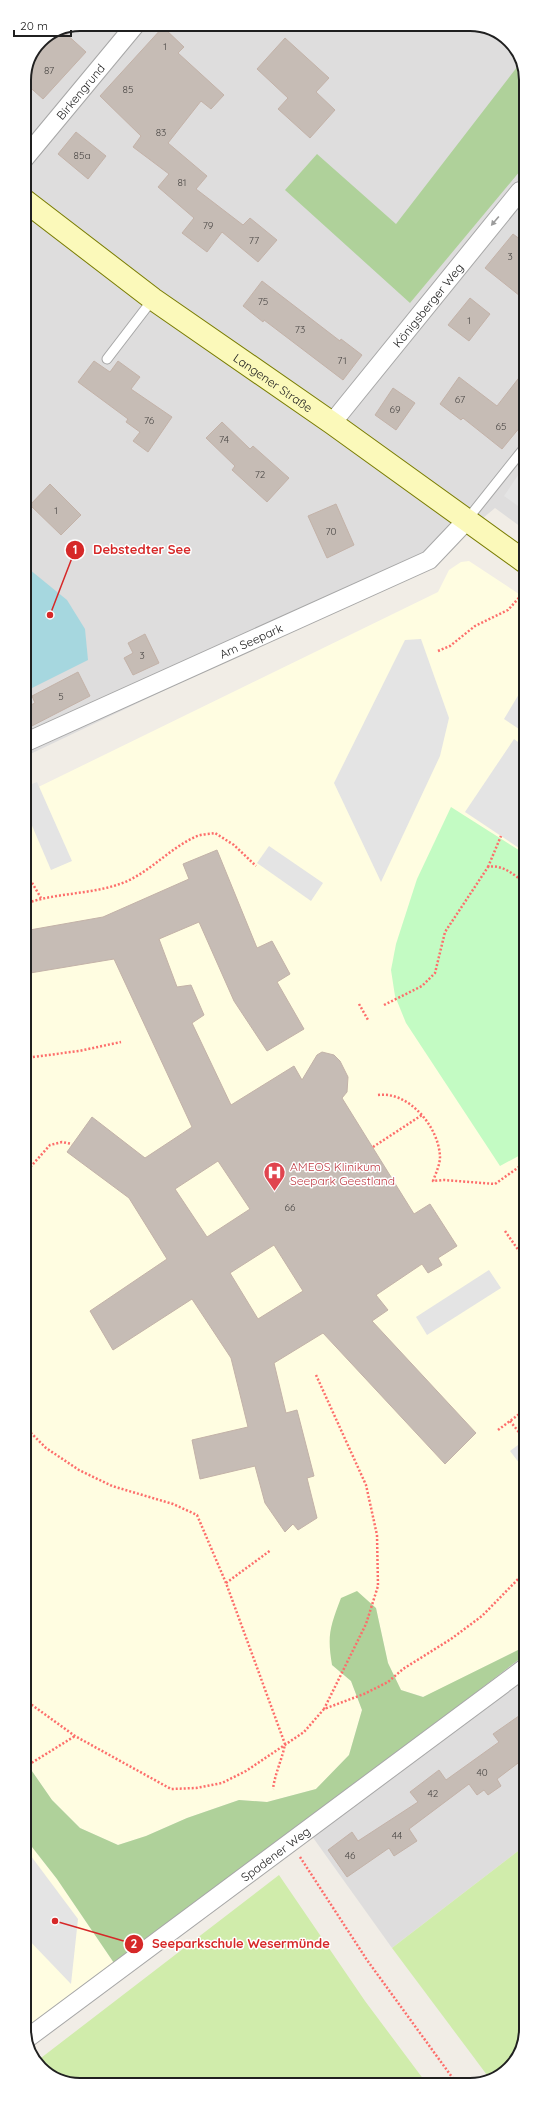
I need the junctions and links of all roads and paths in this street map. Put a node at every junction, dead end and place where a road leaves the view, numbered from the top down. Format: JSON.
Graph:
{"nodes":[{"id":1,"x":130,"y":31,"type":"edge"},
{"id":2,"x":31,"y":151,"type":"edge"},
{"id":3,"x":519,"y":196,"type":"edge"},
{"id":4,"x":31,"y":206,"type":"edge"},
{"id":5,"x":153,"y":299,"type":"junction"},
{"id":6,"x":107,"y":359,"type":"dead end"},
{"id":7,"x":332,"y":423,"type":"junction"},
{"id":8,"x":519,"y":455,"type":"edge"},
{"id":9,"x":466,"y":521,"type":"junction"},
{"id":10,"x":519,"y":558,"type":"edge"},
{"id":11,"x":519,"y":597,"type":"edge"},
{"id":12,"x":438,"y":651,"type":"dead end"},
{"id":13,"x":31,"y":740,"type":"edge"},
{"id":14,"x":501,"y":836,"type":"dead end"},
{"id":15,"x":256,"y":866,"type":"dead end"},
{"id":16,"x":488,"y":868,"type":"junction"},
{"id":17,"x":519,"y":879,"type":"edge"},
{"id":18,"x":31,"y":881,"type":"edge"},
{"id":19,"x":41,"y":898,"type":"junction"},
{"id":20,"x":31,"y":902,"type":"edge"},
{"id":21,"x":359,"y":1004,"type":"dead end"},
{"id":22,"x":384,"y":1005,"type":"dead end"},
{"id":23,"x":368,"y":1020,"type":"dead end"},
{"id":24,"x":121,"y":1042,"type":"dead end"},
{"id":25,"x":31,"y":1057,"type":"edge"},
{"id":26,"x":378,"y":1095,"type":"dead end"},
{"id":27,"x":422,"y":1114,"type":"junction"},
{"id":28,"x":72,"y":1144,"type":"dead end"},
{"id":29,"x":373,"y":1147,"type":"dead end"},
{"id":30,"x":31,"y":1166,"type":"edge"},
{"id":31,"x":519,"y":1167,"type":"edge"},
{"id":32,"x":505,"y":1231,"type":"dead end"},
{"id":33,"x":519,"y":1251,"type":"edge"},
{"id":34,"x":316,"y":1375,"type":"dead end"},
{"id":35,"x":519,"y":1414,"type":"edge"},
{"id":36,"x":510,"y":1421,"type":"junction"},
{"id":37,"x":498,"y":1430,"type":"dead end"},
{"id":38,"x":519,"y":1432,"type":"edge"},
{"id":39,"x":31,"y":1433,"type":"edge"},
{"id":40,"x":271,"y":1550,"type":"dead end"},
{"id":41,"x":519,"y":1578,"type":"edge"},
{"id":42,"x":226,"y":1583,"type":"junction"},
{"id":43,"x":519,"y":1672,"type":"edge"},
{"id":44,"x":31,"y":1704,"type":"edge"},
{"id":45,"x":324,"y":1709,"type":"junction"},
{"id":46,"x":75,"y":1736,"type":"junction"},
{"id":47,"x":285,"y":1744,"type":"junction"},
{"id":48,"x":31,"y":1763,"type":"edge"},
{"id":49,"x":273,"y":1789,"type":"dead end"},
{"id":50,"x":291,"y":1843,"type":"junction"},
{"id":51,"x":32,"y":2035,"type":"edge"},
{"id":52,"x":453,"y":2078,"type":"edge"}],
"edges":[{"from":1,"to":2,"type":"street","name":"Birkengrund"},
{"from":3,"to":7,"type":"street","name":"Königsberger Weg","one_way":true},
{"from":4,"to":5,"type":"main road","name":"Langener Straße"},
{"from":5,"to":6,"type":"lane"},
{"from":5,"to":7,"type":"main road","name":"Langener Straße"},
{"from":7,"to":9,"type":"main road","name":"Langener Straße"},
{"from":8,"to":9,"type":"lane"},
{"from":9,"to":10,"type":"main road","name":"Langener Straße"},
{"from":9,"to":13,"type":"street","name":"Am Seepark"},
{"from":11,"to":12,"type":"path"},
{"from":14,"to":16,"type":"path"},
{"from":15,"to":19,"type":"path"},
{"from":16,"to":17,"type":"path"},
{"from":16,"to":22,"type":"path"},
{"from":18,"to":19,"type":"path"},
{"from":19,"to":20,"type":"path"},
{"from":21,"to":23,"type":"path"},
{"from":24,"to":25,"type":"path"},
{"from":26,"to":27,"type":"path"},
{"from":27,"to":29,"type":"path"},
{"from":27,"to":31,"type":"path"},
{"from":28,"to":30,"type":"path"},
{"from":32,"to":33,"type":"path"},
{"from":34,"to":45,"type":"path"},
{"from":35,"to":36,"type":"path"},
{"from":36,"to":37,"type":"path"},
{"from":36,"to":38,"type":"path"},
{"from":39,"to":42,"type":"path"},
{"from":40,"to":42,"type":"path"},
{"from":41,"to":45,"type":"path"},
{"from":42,"to":47,"type":"path"},
{"from":43,"to":50,"type":"street","name":"Spadener Weg"},
{"from":44,"to":46,"type":"path"},
{"from":45,"to":47,"type":"path"},
{"from":46,"to":47,"type":"path"},
{"from":46,"to":48,"type":"path"},
{"from":47,"to":49,"type":"path"},
{"from":50,"to":51,"type":"street","name":"Spadener Weg"},
{"from":50,"to":52,"type":"path"}]}
